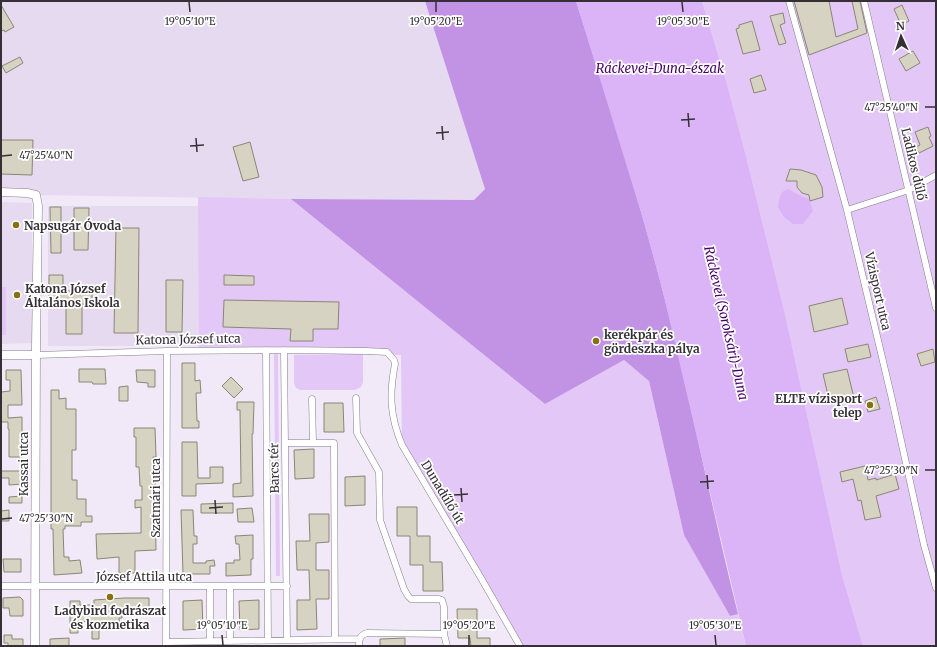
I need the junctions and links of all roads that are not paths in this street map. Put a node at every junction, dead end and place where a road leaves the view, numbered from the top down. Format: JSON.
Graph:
{"nodes":[{"id":1,"x":789,"y":1,"type":"edge"},
{"id":2,"x":864,"y":1,"type":"edge"},
{"id":3,"x":936,"y":175,"type":"edge"},
{"id":4,"x":909,"y":190,"type":"junction"},
{"id":5,"x":1,"y":192,"type":"edge"},
{"id":6,"x":847,"y":210,"type":"junction"},
{"id":7,"x":936,"y":308,"type":"edge"},
{"id":8,"x":167,"y":350,"type":"junction"},
{"id":9,"x":266,"y":350,"type":"junction"},
{"id":10,"x":284,"y":350,"type":"junction"},
{"id":11,"x":375,"y":351,"type":"joint"},
{"id":12,"x":1,"y":355,"type":"edge"},
{"id":13,"x":36,"y":355,"type":"junction"},
{"id":14,"x":356,"y":398,"type":"dead end"},
{"id":15,"x":312,"y":399,"type":"dead end"},
{"id":16,"x":285,"y":443,"type":"junction"},
{"id":17,"x":314,"y":443,"type":"junction"},
{"id":18,"x":1,"y":586,"type":"edge"},
{"id":19,"x":35,"y":586,"type":"junction"},
{"id":20,"x":210,"y":586,"type":"junction"},
{"id":21,"x":230,"y":586,"type":"junction"},
{"id":22,"x":268,"y":586,"type":"junction"},
{"id":23,"x":287,"y":586,"type":"junction"},
{"id":24,"x":166,"y":587,"type":"junction"},
{"id":25,"x":936,"y":588,"type":"edge"},
{"id":26,"x":444,"y":634,"type":"junction"},
{"id":27,"x":335,"y":639,"type":"junction"},
{"id":28,"x":268,"y":640,"type":"junction"},
{"id":29,"x":287,"y":640,"type":"junction"},
{"id":30,"x":210,"y":641,"type":"junction"},
{"id":31,"x":230,"y":641,"type":"junction"},
{"id":32,"x":239,"y":643,"type":"edge"},
{"id":33,"x":359,"y":643,"type":"edge"},
{"id":34,"x":166,"y":644,"type":"edge"},
{"id":35,"x":202,"y":644,"type":"edge"},
{"id":36,"x":35,"y":646,"type":"edge"},
{"id":37,"x":448,"y":646,"type":"edge"},
{"id":38,"x":520,"y":646,"type":"edge"}],
"edges":[{"from":1,"to":6,"type":"street","name":"Vízisport utca"},
{"from":2,"to":4,"type":"street","name":"Ladikos dűlő"},
{"from":3,"to":4,"type":"street"},
{"from":4,"to":6,"type":"street"},
{"from":4,"to":7,"type":"street","name":"Ladikos dűlő"},
{"from":5,"to":13,"type":"street","name":"Kassai utca"},
{"from":6,"to":25,"type":"street","name":"Vízisport utca"},
{"from":8,"to":9,"type":"street","name":"Katona József utca"},
{"from":8,"to":13,"type":"street","name":"Katona József utca"},
{"from":8,"to":24,"type":"street","name":"Szatmári utca"},
{"from":9,"to":10,"type":"street","name":"Katona József utca"},
{"from":9,"to":22,"type":"street","name":"Barcs tér"},
{"from":10,"to":11,"type":"street","name":"Katona József utca"},
{"from":10,"to":16,"type":"street","name":"Barcs tér"},
{"from":11,"to":38,"type":"street","name":"Dunadűlő út"},
{"from":12,"to":13,"type":"street","name":"Katona József utca"},
{"from":13,"to":19,"type":"street","name":"Kassai utca"},
{"from":14,"to":26,"type":"street"},
{"from":15,"to":17,"type":"street"},
{"from":16,"to":17,"type":"street"},
{"from":16,"to":23,"type":"street","name":"Barcs tér"},
{"from":17,"to":27,"type":"street"},
{"from":18,"to":19,"type":"street","name":"József Attila utca"},
{"from":19,"to":24,"type":"street","name":"József Attila utca"},
{"from":19,"to":36,"type":"street","name":"Kassai utca"},
{"from":20,"to":21,"type":"street","name":"József Attila utca"},
{"from":20,"to":24,"type":"street","name":"József Attila utca"},
{"from":20,"to":30,"type":"street"},
{"from":21,"to":22,"type":"street","name":"József Attila utca"},
{"from":21,"to":31,"type":"street"},
{"from":22,"to":23,"type":"street","name":"József Attila utca"},
{"from":22,"to":28,"type":"street","name":"Barcs tér"},
{"from":23,"to":29,"type":"street","name":"Barcs tér"},
{"from":24,"to":34,"type":"street","name":"Szatmári utca"},
{"from":26,"to":33,"type":"street"},
{"from":26,"to":37,"type":"street"},
{"from":27,"to":29,"type":"street"},
{"from":27,"to":33,"type":"street"},
{"from":28,"to":29,"type":"street"},
{"from":28,"to":32,"type":"street"},
{"from":30,"to":31,"type":"street"},
{"from":30,"to":35,"type":"street"},
{"from":31,"to":32,"type":"street"},
{"from":34,"to":35,"type":"street"}]}
